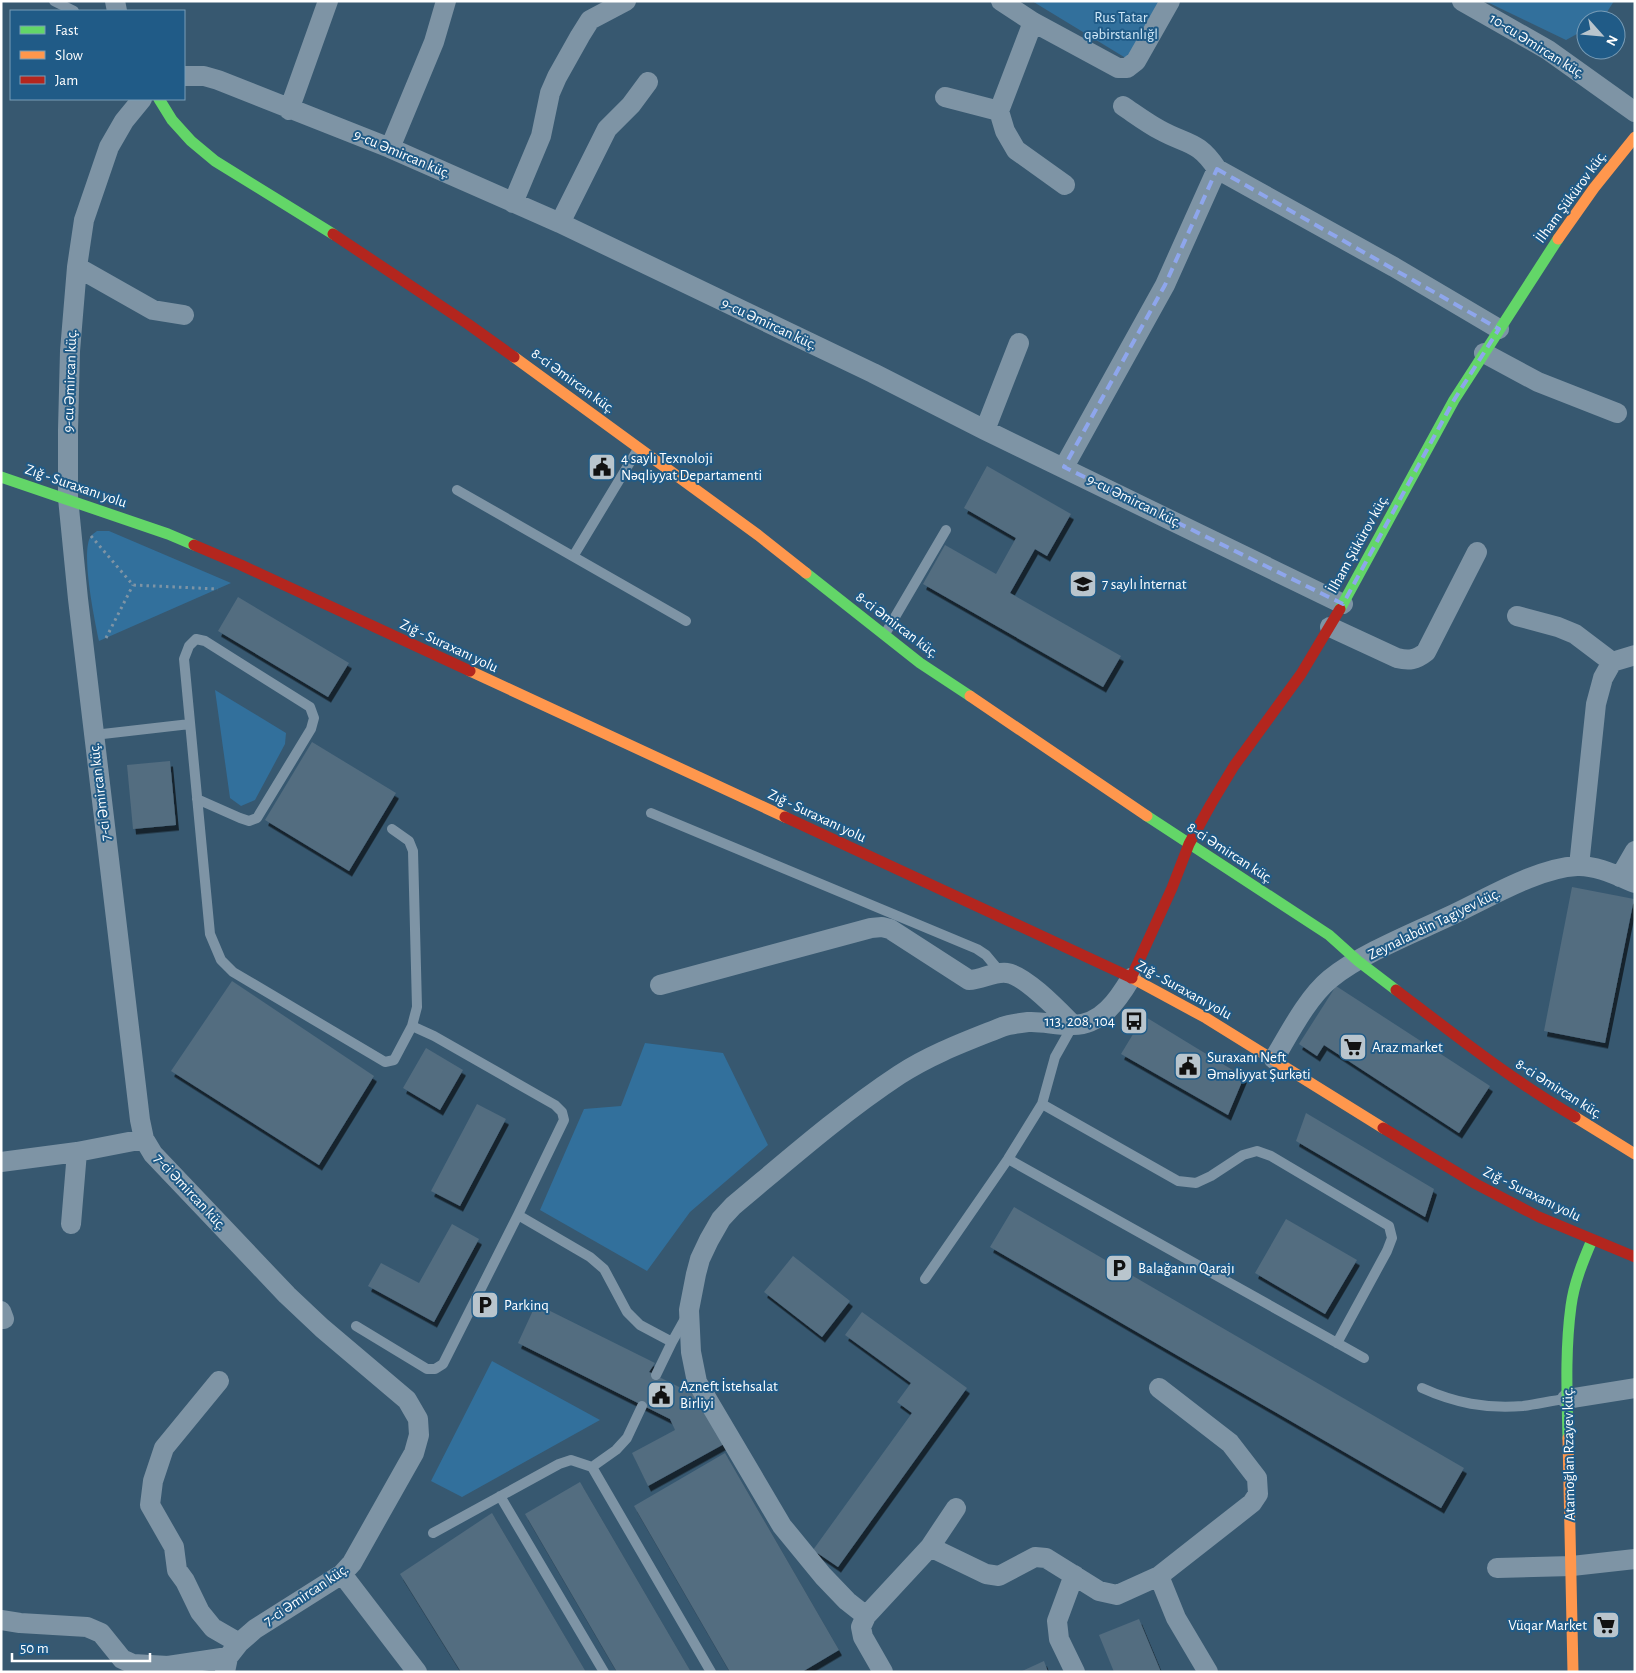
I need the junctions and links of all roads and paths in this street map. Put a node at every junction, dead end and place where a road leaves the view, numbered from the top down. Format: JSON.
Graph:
{"nodes":[{"id":1,"x":54,"y":1,"type":"edge"},
{"id":2,"x":328,"y":1,"type":"edge"},
{"id":3,"x":446,"y":1,"type":"edge"},
{"id":4,"x":626,"y":1,"type":"edge"},
{"id":5,"x":1001,"y":1,"type":"edge"},
{"id":6,"x":1170,"y":1,"type":"edge"},
{"id":7,"x":1462,"y":1,"type":"edge"},
{"id":8,"x":72,"y":10,"type":"edge"},
{"id":9,"x":1033,"y":22,"type":"junction"},
{"id":10,"x":185,"y":76,"type":"edge"},
{"id":11,"x":648,"y":82,"type":"dead end"},
{"id":12,"x":945,"y":98,"type":"dead end"},
{"id":13,"x":141,"y":100,"type":"edge"},
{"id":14,"x":160,"y":100,"type":"edge"},
{"id":15,"x":1123,"y":106,"type":"dead end"},
{"id":16,"x":289,"y":110,"type":"junction"},
{"id":17,"x":999,"y":112,"type":"junction"},
{"id":18,"x":1635,"y":112,"type":"edge"},
{"id":19,"x":1633,"y":142,"type":"edge"},
{"id":20,"x":390,"y":148,"type":"junction"},
{"id":21,"x":1217,"y":169,"type":"junction"},
{"id":22,"x":1065,"y":185,"type":"dead end"},
{"id":23,"x":513,"y":203,"type":"junction"},
{"id":24,"x":560,"y":223,"type":"junction"},
{"id":25,"x":77,"y":267,"type":"junction"},
{"id":26,"x":184,"y":315,"type":"dead end"},
{"id":27,"x":1499,"y":329,"type":"junction"},
{"id":28,"x":1019,"y":343,"type":"dead end"},
{"id":29,"x":1484,"y":354,"type":"junction"},
{"id":30,"x":1617,"y":413,"type":"dead end"},
{"id":31,"x":985,"y":430,"type":"junction"},
{"id":32,"x":638,"y":448,"type":"junction"},
{"id":33,"x":1064,"y":467,"type":"junction"},
{"id":34,"x":1,"y":476,"type":"edge"},
{"id":35,"x":457,"y":490,"type":"dead end"},
{"id":36,"x":68,"y":498,"type":"junction"},
{"id":37,"x":946,"y":530,"type":"dead end"},
{"id":38,"x":90,"y":536,"type":"dead end"},
{"id":39,"x":1477,"y":552,"type":"dead end"},
{"id":40,"x":574,"y":556,"type":"junction"},
{"id":41,"x":133,"y":585,"type":"junction"},
{"id":42,"x":218,"y":589,"type":"dead end"},
{"id":43,"x":1343,"y":604,"type":"junction"},
{"id":44,"x":1517,"y":616,"type":"dead end"},
{"id":45,"x":686,"y":621,"type":"dead end"},
{"id":46,"x":1330,"y":627,"type":"junction"},
{"id":47,"x":885,"y":635,"type":"junction"},
{"id":48,"x":106,"y":638,"type":"dead end"},
{"id":49,"x":1635,"y":655,"type":"edge"},
{"id":50,"x":1612,"y":662,"type":"junction"},
{"id":51,"x":190,"y":724,"type":"junction"},
{"id":52,"x":94,"y":735,"type":"junction"},
{"id":53,"x":197,"y":799,"type":"junction"},
{"id":54,"x":651,"y":813,"type":"dead end"},
{"id":55,"x":392,"y":829,"type":"dead end"},
{"id":56,"x":1189,"y":844,"type":"junction"},
{"id":57,"x":1635,"y":850,"type":"edge"},
{"id":58,"x":1579,"y":866,"type":"junction"},
{"id":59,"x":1627,"y":880,"type":"edge"},
{"id":60,"x":1358,"y":961,"type":"junction"},
{"id":61,"x":1001,"y":973,"type":"junction"},
{"id":62,"x":1131,"y":978,"type":"junction"},
{"id":63,"x":660,"y":985,"type":"dead end"},
{"id":64,"x":412,"y":1026,"type":"junction"},
{"id":65,"x":1073,"y":1026,"type":"junction"},
{"id":66,"x":1274,"y":1060,"type":"junction"},
{"id":67,"x":1042,"y":1104,"type":"junction"},
{"id":68,"x":144,"y":1139,"type":"junction"},
{"id":69,"x":77,"y":1152,"type":"junction"},
{"id":70,"x":1635,"y":1154,"type":"edge"},
{"id":71,"x":1008,"y":1159,"type":"junction"},
{"id":72,"x":1,"y":1162,"type":"edge"},
{"id":73,"x":518,"y":1215,"type":"junction"},
{"id":74,"x":71,"y":1224,"type":"dead end"},
{"id":75,"x":1592,"y":1240,"type":"junction"},
{"id":76,"x":1635,"y":1258,"type":"edge"},
{"id":77,"x":925,"y":1280,"type":"dead end"},
{"id":78,"x":689,"y":1310,"type":"junction"},
{"id":79,"x":356,"y":1326,"type":"dead end"},
{"id":80,"x":672,"y":1342,"type":"junction"},
{"id":81,"x":1337,"y":1343,"type":"junction"},
{"id":82,"x":1364,"y":1358,"type":"dead end"},
{"id":83,"x":656,"y":1376,"type":"dead end"},
{"id":84,"x":219,"y":1381,"type":"dead end"},
{"id":85,"x":1159,"y":1388,"type":"dead end"},
{"id":86,"x":1422,"y":1388,"type":"dead end"},
{"id":87,"x":1635,"y":1388,"type":"edge"},
{"id":88,"x":1567,"y":1399,"type":"junction"},
{"id":89,"x":642,"y":1406,"type":"dead end"},
{"id":90,"x":592,"y":1468,"type":"junction"},
{"id":91,"x":500,"y":1496,"type":"junction"},
{"id":92,"x":956,"y":1508,"type":"dead end"},
{"id":93,"x":433,"y":1533,"type":"dead end"},
{"id":94,"x":930,"y":1547,"type":"junction"},
{"id":95,"x":1635,"y":1559,"type":"edge"},
{"id":96,"x":1572,"y":1566,"type":"junction"},
{"id":97,"x":1496,"y":1568,"type":"dead end"},
{"id":98,"x":342,"y":1574,"type":"junction"},
{"id":99,"x":1074,"y":1575,"type":"junction"},
{"id":100,"x":1159,"y":1576,"type":"junction"},
{"id":101,"x":866,"y":1616,"type":"junction"},
{"id":102,"x":1,"y":1620,"type":"edge"},
{"id":103,"x":231,"y":1657,"type":"edge"},
{"id":104,"x":128,"y":1668,"type":"edge"},
{"id":105,"x":417,"y":1672,"type":"edge"},
{"id":106,"x":604,"y":1672,"type":"edge"},
{"id":107,"x":711,"y":1672,"type":"edge"},
{"id":108,"x":883,"y":1672,"type":"edge"},
{"id":109,"x":1074,"y":1672,"type":"edge"},
{"id":110,"x":1208,"y":1672,"type":"edge"},
{"id":111,"x":1574,"y":1672,"type":"edge"}],
"edges":[{"from":1,"to":8,"type":"lane"},
{"from":2,"to":16,"type":"street"},
{"from":3,"to":20,"type":"street"},
{"from":4,"to":23,"type":"street"},
{"from":5,"to":9,"type":"street"},
{"from":6,"to":9,"type":"street"},
{"from":7,"to":18,"type":"street","name":"10-cu Əmircan küç."},
{"from":9,"to":17,"type":"street"},
{"from":10,"to":16,"type":"street","name":"9-cu Əmircan küç."},
{"from":11,"to":24,"type":"street"},
{"from":12,"to":17,"type":"street"},
{"from":13,"to":25,"type":"street","name":"9-cu Əmircan küç."},
{"from":14,"to":32,"type":"street","name":"8-ci Əmircan küç."},
{"from":15,"to":21,"type":"street"},
{"from":16,"to":20,"type":"street","name":"9-cu Əmircan küç."},
{"from":17,"to":22,"type":"street"},
{"from":19,"to":27,"type":"street","name":"İlham Şükürov küç."},
{"from":20,"to":23,"type":"street","name":"9-cu Əmircan küç."},
{"from":21,"to":27,"type":"street"},
{"from":21,"to":33,"type":"street"},
{"from":23,"to":24,"type":"street","name":"9-cu Əmircan küç."},
{"from":24,"to":31,"type":"street","name":"9-cu Əmircan küç."},
{"from":25,"to":26,"type":"street"},
{"from":25,"to":36,"type":"street","name":"9-cu Əmircan küç."},
{"from":27,"to":29,"type":"street","name":"İlham Şükürov küç."},
{"from":28,"to":31,"type":"street"},
{"from":29,"to":30,"type":"street"},
{"from":29,"to":43,"type":"street","name":"İlham Şükürov küç."},
{"from":31,"to":33,"type":"street","name":"9-cu Əmircan küç."},
{"from":32,"to":40,"type":"lane"},
{"from":32,"to":47,"type":"street","name":"8-ci Əmircan küç."},
{"from":33,"to":43,"type":"street","name":"9-cu Əmircan küç."},
{"from":34,"to":36,"type":"street","name":"Zığ - Suraxanı yolu"},
{"from":35,"to":40,"type":"lane"},
{"from":36,"to":52,"type":"street","name":"7-ci Əmircan küç."},
{"from":36,"to":62,"type":"street","name":"Zığ - Suraxanı yolu"},
{"from":37,"to":47,"type":"lane"},
{"from":38,"to":41,"type":"path"},
{"from":39,"to":46,"type":"street"},
{"from":40,"to":45,"type":"lane"},
{"from":41,"to":42,"type":"path"},
{"from":41,"to":48,"type":"path"},
{"from":43,"to":46,"type":"street","name":"İlham Şükürov küç."},
{"from":44,"to":50,"type":"street"},
{"from":46,"to":56,"type":"street","name":"İlham Şükürov küç."},
{"from":47,"to":56,"type":"street","name":"8-ci Əmircan küç."},
{"from":49,"to":50,"type":"street"},
{"from":50,"to":58,"type":"street"},
{"from":51,"to":52,"type":"lane"},
{"from":51,"to":53,"type":"lane"},
{"from":51,"to":53,"type":"lane"},
{"from":52,"to":68,"type":"street","name":"7-ci Əmircan küç."},
{"from":53,"to":64,"type":"lane"},
{"from":54,"to":61,"type":"lane"},
{"from":55,"to":64,"type":"lane"},
{"from":56,"to":60,"type":"street","name":"8-ci Əmircan küç."},
{"from":56,"to":62,"type":"street","name":"İlham Şükürov küç."},
{"from":57,"to":59,"type":"street"},
{"from":58,"to":59,"type":"street","name":"Zeynalabdin Tagiyev küç."},
{"from":58,"to":60,"type":"street","name":"Zeynalabdin Tagiyev küç."},
{"from":60,"to":66,"type":"street","name":"Zeynalabdin Tagiyev küç."},
{"from":60,"to":70,"type":"street","name":"8-ci Əmircan küç."},
{"from":61,"to":63,"type":"street"},
{"from":61,"to":65,"type":"street"},
{"from":62,"to":65,"type":"street"},
{"from":62,"to":66,"type":"street","name":"Zığ - Suraxanı yolu"},
{"from":64,"to":73,"type":"lane"},
{"from":65,"to":67,"type":"lane"},
{"from":65,"to":78,"type":"street"},
{"from":66,"to":75,"type":"street","name":"Zığ - Suraxanı yolu"},
{"from":67,"to":71,"type":"lane"},
{"from":67,"to":81,"type":"lane"},
{"from":68,"to":69,"type":"street"},
{"from":68,"to":98,"type":"street","name":"7-ci Əmircan küç."},
{"from":69,"to":72,"type":"street"},
{"from":69,"to":74,"type":"street"},
{"from":71,"to":77,"type":"lane"},
{"from":71,"to":81,"type":"lane"},
{"from":73,"to":79,"type":"lane"},
{"from":73,"to":80,"type":"lane"},
{"from":75,"to":76,"type":"street","name":"Zığ - Suraxanı yolu"},
{"from":75,"to":88,"type":"street","name":"Atamoğlan Rzayev küç."},
{"from":78,"to":80,"type":"lane"},
{"from":78,"to":101,"type":"street"},
{"from":80,"to":83,"type":"lane"},
{"from":81,"to":82,"type":"lane"},
{"from":84,"to":103,"type":"street"},
{"from":85,"to":100,"type":"street"},
{"from":86,"to":88,"type":"lane"},
{"from":87,"to":88,"type":"street"},
{"from":88,"to":96,"type":"street","name":"Atamoğlan Rzayev küç."},
{"from":89,"to":90,"type":"lane"},
{"from":90,"to":91,"type":"lane"},
{"from":90,"to":107,"type":"lane"},
{"from":91,"to":93,"type":"lane"},
{"from":91,"to":106,"type":"lane"},
{"from":92,"to":94,"type":"street"},
{"from":94,"to":99,"type":"street"},
{"from":94,"to":101,"type":"street"},
{"from":95,"to":96,"type":"street"},
{"from":96,"to":97,"type":"street"},
{"from":96,"to":111,"type":"street","name":"Atamoğlan Rzayev küç."},
{"from":98,"to":103,"type":"street","name":"7-ci Əmircan küç."},
{"from":98,"to":105,"type":"street"},
{"from":99,"to":100,"type":"street"},
{"from":99,"to":109,"type":"street"},
{"from":100,"to":110,"type":"street"},
{"from":101,"to":108,"type":"street"},
{"from":102,"to":104,"type":"street"},
{"from":103,"to":104,"type":"street"}]}
